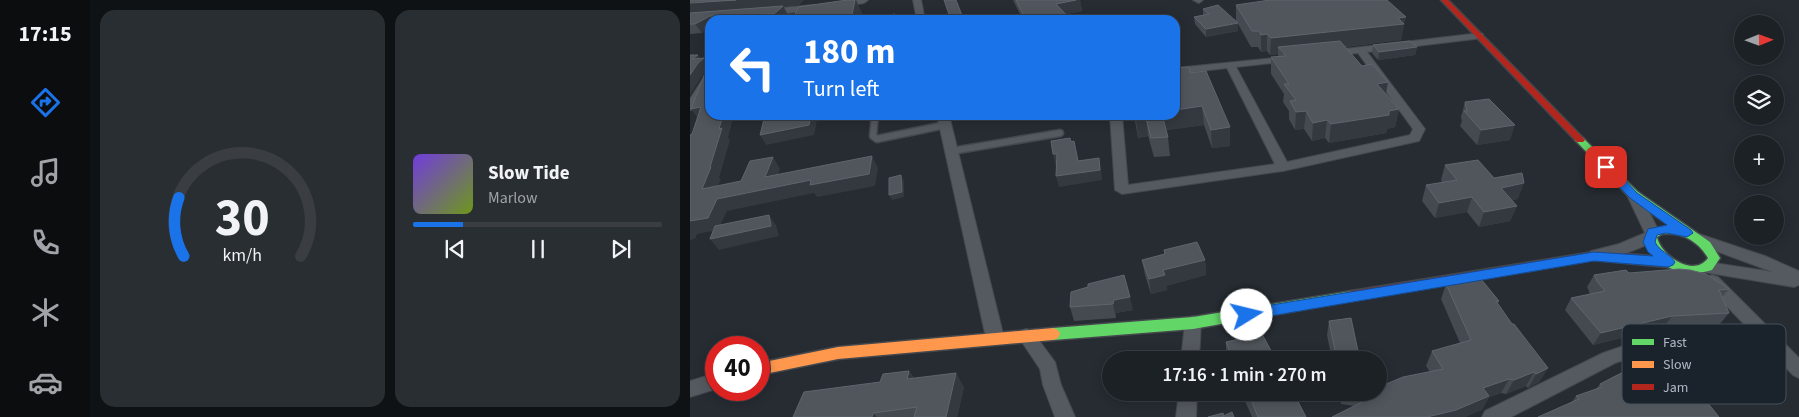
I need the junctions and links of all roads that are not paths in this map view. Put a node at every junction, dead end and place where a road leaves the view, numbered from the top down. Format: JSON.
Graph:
{"nodes":[{"id":1,"x":917,"y":0,"type":"edge"},
{"id":2,"x":1444,"y":0,"type":"edge"},
{"id":3,"x":860,"y":1,"type":"edge"},
{"id":4,"x":756,"y":12,"type":"edge"},
{"id":5,"x":804,"y":15,"type":"edge"},
{"id":6,"x":920,"y":15,"type":"edge"},
{"id":7,"x":1480,"y":36,"type":"junction"},
{"id":8,"x":1361,"y":50,"type":"junction"},
{"id":9,"x":1323,"y":54,"type":"edge"},
{"id":10,"x":1305,"y":56,"type":"edge"},
{"id":11,"x":1230,"y":65,"type":"junction"},
{"id":12,"x":1180,"y":70,"type":"edge"},
{"id":13,"x":705,"y":84,"type":"edge"},
{"id":14,"x":690,"y":107,"type":"edge"},
{"id":15,"x":875,"y":120,"type":"edge"},
{"id":16,"x":944,"y":120,"type":"edge"},
{"id":17,"x":1116,"y":120,"type":"edge"},
{"id":18,"x":1060,"y":133,"type":"dead end"},
{"id":19,"x":952,"y":151,"type":"junction"},
{"id":20,"x":1283,"y":167,"type":"junction"},
{"id":21,"x":1634,"y":196,"type":"junction"},
{"id":22,"x":1651,"y":235,"type":"junction"},
{"id":23,"x":1692,"y":236,"type":"junction"},
{"id":24,"x":1590,"y":257,"type":"junction"},
{"id":25,"x":1668,"y":262,"type":"junction"},
{"id":26,"x":1705,"y":269,"type":"junction"},
{"id":27,"x":1799,"y":277,"type":"edge"},
{"id":28,"x":1799,"y":282,"type":"edge"},
{"id":29,"x":1193,"y":323,"type":"junction"},
{"id":30,"x":1755,"y":324,"type":"edge"},
{"id":31,"x":1026,"y":336,"type":"junction"},
{"id":32,"x":995,"y":338,"type":"junction"},
{"id":33,"x":1191,"y":351,"type":"edge"},
{"id":34,"x":1622,"y":354,"type":"edge"},
{"id":35,"x":1786,"y":357,"type":"edge"},
{"id":36,"x":770,"y":367,"type":"edge"},
{"id":37,"x":1799,"y":370,"type":"edge"},
{"id":38,"x":705,"y":384,"type":"edge"},
{"id":39,"x":690,"y":389,"type":"edge"},
{"id":40,"x":1187,"y":401,"type":"edge"},
{"id":41,"x":1065,"y":417,"type":"edge"},
{"id":42,"x":1186,"y":417,"type":"edge"},
{"id":43,"x":1492,"y":417,"type":"edge"}],
"edges":[{"from":1,"to":6,"type":"street"},
{"from":2,"to":7,"type":"street"},
{"from":3,"to":4,"type":"street"},
{"from":3,"to":5,"type":"street"},
{"from":7,"to":8,"type":"street"},
{"from":7,"to":21,"type":"street"},
{"from":8,"to":9,"type":"street"},
{"from":8,"to":20,"type":"street"},
{"from":10,"to":11,"type":"street"},
{"from":11,"to":12,"type":"street"},
{"from":11,"to":20,"type":"street"},
{"from":13,"to":14,"type":"street"},
{"from":15,"to":16,"type":"lane"},
{"from":16,"to":19,"type":"street"},
{"from":17,"to":20,"type":"street"},
{"from":18,"to":19,"type":"lane"},
{"from":19,"to":32,"type":"street"},
{"from":21,"to":22,"type":"street"},
{"from":21,"to":23,"type":"street"},
{"from":22,"to":23,"type":"street"},
{"from":22,"to":24,"type":"street"},
{"from":22,"to":25,"type":"street"},
{"from":23,"to":26,"type":"street"},
{"from":23,"to":27,"type":"street"},
{"from":24,"to":25,"type":"street"},
{"from":24,"to":29,"type":"street"},
{"from":25,"to":26,"type":"street"},
{"from":26,"to":28,"type":"street"},
{"from":26,"to":30,"type":"street"},
{"from":29,"to":31,"type":"street"},
{"from":29,"to":33,"type":"street"},
{"from":31,"to":32,"type":"street"},
{"from":31,"to":41,"type":"street"},
{"from":32,"to":36,"type":"street"},
{"from":34,"to":43,"type":"street"},
{"from":35,"to":37,"type":"street"},
{"from":38,"to":39,"type":"street"},
{"from":40,"to":42,"type":"street"}]}
